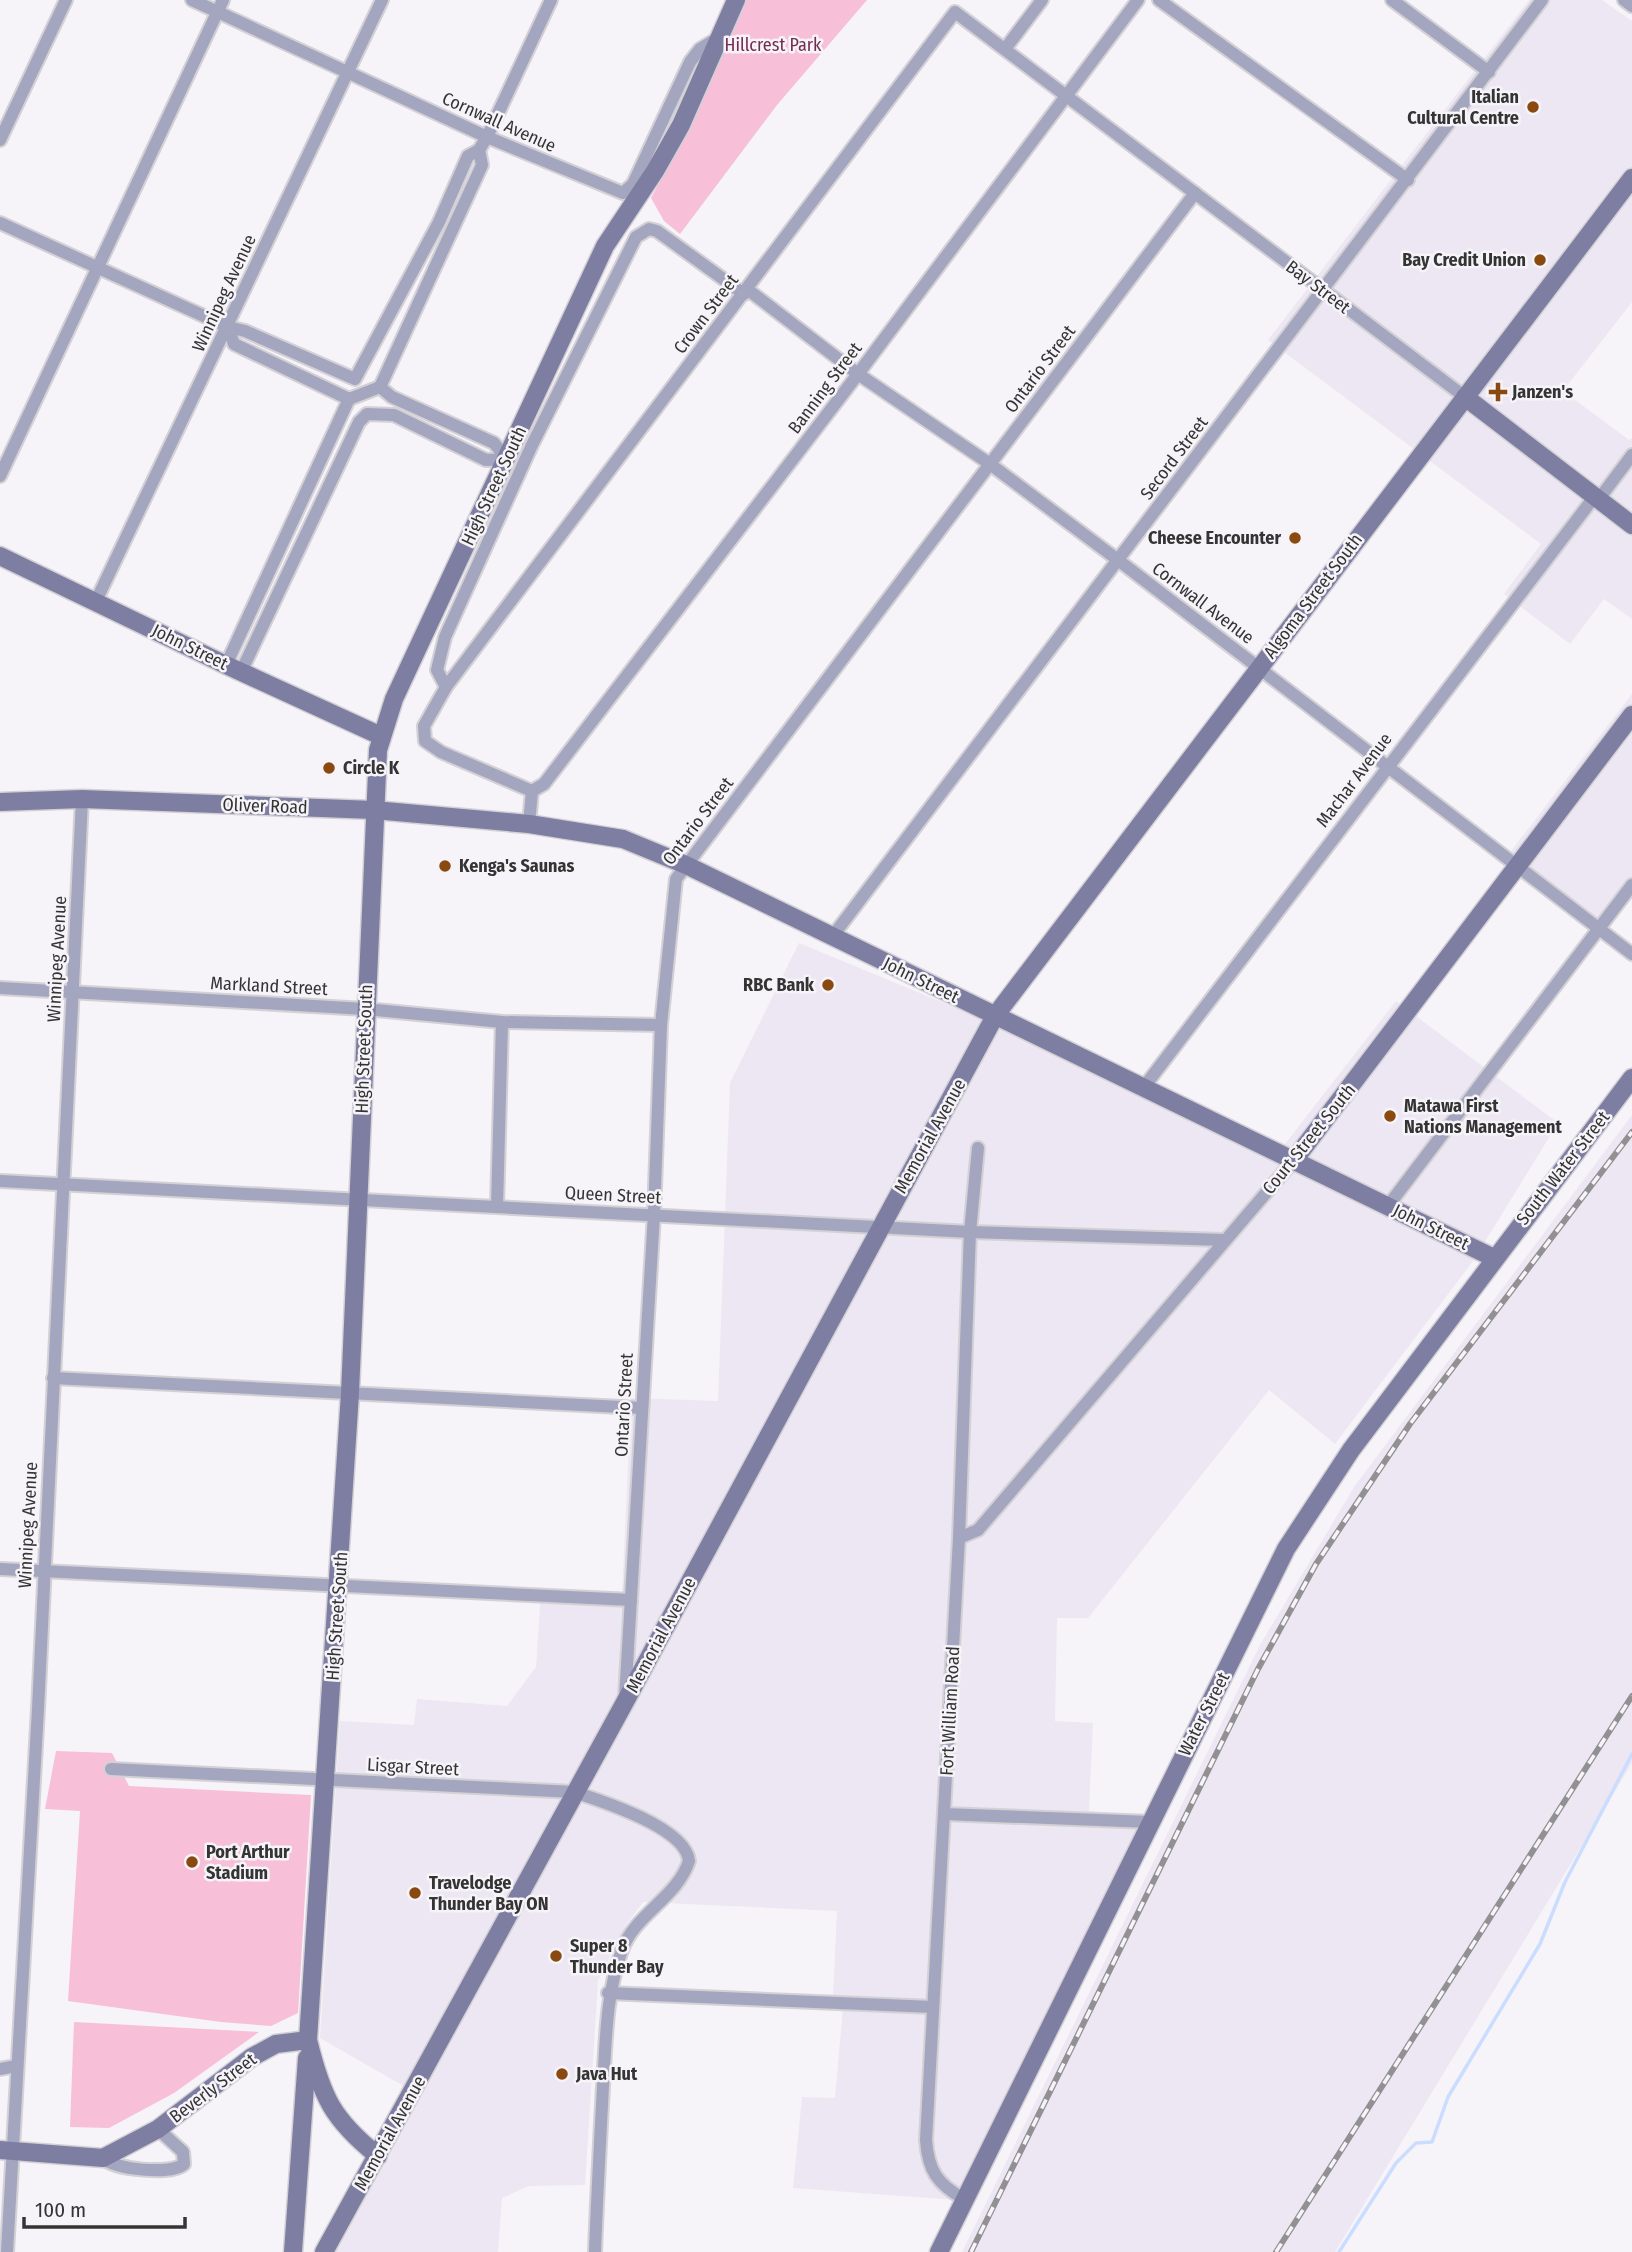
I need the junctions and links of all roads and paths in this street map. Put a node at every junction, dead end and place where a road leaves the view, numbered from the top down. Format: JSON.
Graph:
{"nodes":[{"id":1,"x":66,"y":0,"type":"edge"},
{"id":2,"x":192,"y":0,"type":"edge"},
{"id":3,"x":382,"y":0,"type":"edge"},
{"id":4,"x":551,"y":0,"type":"edge"},
{"id":5,"x":736,"y":0,"type":"edge"},
{"id":6,"x":1042,"y":0,"type":"edge"},
{"id":7,"x":1138,"y":0,"type":"edge"},
{"id":8,"x":1159,"y":0,"type":"edge"},
{"id":9,"x":1392,"y":0,"type":"edge"},
{"id":10,"x":1542,"y":0,"type":"edge"},
{"id":11,"x":1624,"y":0,"type":"edge"},
{"id":12,"x":220,"y":6,"type":"edge"},
{"id":13,"x":1632,"y":6,"type":"edge"},
{"id":14,"x":720,"y":37,"type":"junction"},
{"id":15,"x":1005,"y":49,"type":"junction"},
{"id":16,"x":346,"y":72,"type":"junction"},
{"id":17,"x":1489,"y":72,"type":"junction"},
{"id":18,"x":1065,"y":95,"type":"junction"},
{"id":19,"x":487,"y":137,"type":"junction"},
{"id":20,"x":0,"y":140,"type":"edge"},
{"id":21,"x":479,"y":150,"type":"junction"},
{"id":22,"x":1632,"y":178,"type":"edge"},
{"id":23,"x":1408,"y":180,"type":"junction"},
{"id":24,"x":1195,"y":194,"type":"junction"},
{"id":25,"x":439,"y":222,"type":"junction"},
{"id":26,"x":0,"y":223,"type":"edge"},
{"id":27,"x":453,"y":228,"type":"junction"},
{"id":28,"x":97,"y":269,"type":"junction"},
{"id":29,"x":746,"y":291,"type":"junction"},
{"id":30,"x":1323,"y":291,"type":"junction"},
{"id":31,"x":228,"y":327,"type":"junction"},
{"id":32,"x":858,"y":374,"type":"junction"},
{"id":33,"x":380,"y":387,"type":"junction"},
{"id":34,"x":344,"y":395,"type":"junction"},
{"id":35,"x":1465,"y":397,"type":"junction"},
{"id":36,"x":1632,"y":455,"type":"edge"},
{"id":37,"x":507,"y":459,"type":"junction"},
{"id":38,"x":990,"y":464,"type":"junction"},
{"id":39,"x":0,"y":477,"type":"edge"},
{"id":40,"x":1597,"y":498,"type":"junction"},
{"id":41,"x":1632,"y":525,"type":"edge"},
{"id":42,"x":0,"y":556,"type":"edge"},
{"id":43,"x":1118,"y":560,"type":"junction"},
{"id":44,"x":96,"y":601,"type":"junction"},
{"id":45,"x":1259,"y":667,"type":"junction"},
{"id":46,"x":234,"y":669,"type":"junction"},
{"id":47,"x":446,"y":687,"type":"junction"},
{"id":48,"x":1632,"y":715,"type":"edge"},
{"id":49,"x":381,"y":736,"type":"junction"},
{"id":50,"x":1388,"y":764,"type":"junction"},
{"id":51,"x":532,"y":791,"type":"junction"},
{"id":52,"x":82,"y":799,"type":"junction"},
{"id":53,"x":0,"y":802,"type":"edge"},
{"id":54,"x":374,"y":810,"type":"junction"},
{"id":55,"x":529,"y":824,"type":"junction"},
{"id":56,"x":686,"y":866,"type":"junction"},
{"id":57,"x":1520,"y":866,"type":"junction"},
{"id":58,"x":1632,"y":885,"type":"edge"},
{"id":59,"x":1599,"y":929,"type":"junction"},
{"id":60,"x":832,"y":937,"type":"junction"},
{"id":61,"x":1632,"y":954,"type":"edge"},
{"id":62,"x":0,"y":988,"type":"edge"},
{"id":63,"x":73,"y":992,"type":"junction"},
{"id":64,"x":365,"y":1009,"type":"junction"},
{"id":65,"x":995,"y":1016,"type":"junction"},
{"id":66,"x":502,"y":1022,"type":"junction"},
{"id":67,"x":661,"y":1025,"type":"junction"},
{"id":68,"x":1632,"y":1078,"type":"edge"},
{"id":69,"x":1144,"y":1087,"type":"junction"},
{"id":70,"x":978,"y":1148,"type":"dead end"},
{"id":71,"x":1295,"y":1159,"type":"junction"},
{"id":72,"x":0,"y":1181,"type":"edge"},
{"id":73,"x":63,"y":1185,"type":"junction"},
{"id":74,"x":360,"y":1198,"type":"junction"},
{"id":75,"x":1388,"y":1206,"type":"junction"},
{"id":76,"x":497,"y":1207,"type":"junction"},
{"id":77,"x":654,"y":1214,"type":"junction"},
{"id":78,"x":880,"y":1226,"type":"junction"},
{"id":79,"x":970,"y":1231,"type":"junction"},
{"id":80,"x":1224,"y":1240,"type":"junction"},
{"id":81,"x":1494,"y":1258,"type":"junction"},
{"id":82,"x":53,"y":1378,"type":"junction"},
{"id":83,"x":350,"y":1393,"type":"junction"},
{"id":84,"x":641,"y":1408,"type":"junction"},
{"id":85,"x":959,"y":1538,"type":"junction"},
{"id":86,"x":0,"y":1569,"type":"edge"},
{"id":87,"x":44,"y":1571,"type":"junction"},
{"id":88,"x":339,"y":1585,"type":"junction"},
{"id":89,"x":631,"y":1600,"type":"junction"},
{"id":90,"x":625,"y":1702,"type":"junction"},
{"id":91,"x":111,"y":1769,"type":"dead end"},
{"id":92,"x":327,"y":1780,"type":"junction"},
{"id":93,"x":574,"y":1791,"type":"junction"},
{"id":94,"x":944,"y":1814,"type":"junction"},
{"id":95,"x":1150,"y":1822,"type":"junction"},
{"id":96,"x":608,"y":1993,"type":"junction"},
{"id":97,"x":933,"y":2007,"type":"junction"},
{"id":98,"x":308,"y":2040,"type":"junction"},
{"id":99,"x":16,"y":2066,"type":"junction"},
{"id":100,"x":0,"y":2068,"type":"edge"},
{"id":101,"x":158,"y":2129,"type":"junction"},
{"id":102,"x":6,"y":2151,"type":"edge"},
{"id":103,"x":378,"y":2157,"type":"junction"},
{"id":104,"x":103,"y":2158,"type":"junction"},
{"id":105,"x":964,"y":2199,"type":"junction"},
{"id":106,"x":7,"y":2252,"type":"edge"},
{"id":107,"x":293,"y":2252,"type":"edge"},
{"id":108,"x":324,"y":2252,"type":"edge"},
{"id":109,"x":594,"y":2252,"type":"edge"},
{"id":110,"x":939,"y":2252,"type":"edge"}],
"edges":[{"from":1,"to":20,"type":"street"},
{"from":2,"to":12,"type":"street","name":"Cornwall Avenue"},
{"from":3,"to":16,"type":"street","name":"Winnipeg Avenue"},
{"from":4,"to":19,"type":"street"},
{"from":5,"to":14,"type":"main road","name":"High Street South"},
{"from":6,"to":15,"type":"street"},
{"from":7,"to":18,"type":"street","name":"Banning Street"},
{"from":8,"to":23,"type":"street"},
{"from":9,"to":17,"type":"street"},
{"from":10,"to":17,"type":"street","name":"Secord Street"},
{"from":11,"to":13,"type":"street"},
{"from":12,"to":16,"type":"street","name":"Cornwall Avenue"},
{"from":12,"to":28,"type":"street"},
{"from":14,"to":19,"type":"street","name":"Cornwall Avenue"},
{"from":14,"to":37,"type":"main road","name":"High Street South"},
{"from":15,"to":18,"type":"street","name":"Bay Street"},
{"from":15,"to":29,"type":"street","name":"Crown Street"},
{"from":16,"to":19,"type":"street","name":"Cornwall Avenue"},
{"from":16,"to":31,"type":"street","name":"Winnipeg Avenue"},
{"from":17,"to":23,"type":"street","name":"Secord Street"},
{"from":18,"to":24,"type":"street","name":"Bay Street"},
{"from":18,"to":32,"type":"street","name":"Banning Street"},
{"from":19,"to":21,"type":"street"},
{"from":21,"to":25,"type":"street"},
{"from":21,"to":27,"type":"street"},
{"from":22,"to":35,"type":"main road","name":"Algoma Street South"},
{"from":23,"to":30,"type":"street","name":"Secord Street"},
{"from":24,"to":30,"type":"street","name":"Bay Street"},
{"from":24,"to":38,"type":"street","name":"Ontario Street"},
{"from":25,"to":27,"type":"street"},
{"from":25,"to":31,"type":"street"},
{"from":26,"to":28,"type":"street"},
{"from":27,"to":33,"type":"street"},
{"from":28,"to":31,"type":"street"},
{"from":28,"to":39,"type":"street"},
{"from":29,"to":32,"type":"street","name":"Cornwall Avenue"},
{"from":29,"to":47,"type":"street","name":"Crown Street"},
{"from":29,"to":47,"type":"street","name":"Cornwall Avenue"},
{"from":30,"to":35,"type":"street","name":"Bay Street"},
{"from":30,"to":43,"type":"street","name":"Secord Street"},
{"from":31,"to":34,"type":"street"},
{"from":31,"to":44,"type":"street","name":"Winnipeg Avenue"},
{"from":32,"to":38,"type":"street","name":"Cornwall Avenue"},
{"from":32,"to":51,"type":"street","name":"Banning Street"},
{"from":33,"to":34,"type":"street"},
{"from":33,"to":37,"type":"street"},
{"from":34,"to":46,"type":"street"},
{"from":35,"to":40,"type":"main road","name":"Bay Street"},
{"from":35,"to":45,"type":"main road","name":"Algoma Street South"},
{"from":36,"to":40,"type":"street","name":"Machar Avenue"},
{"from":37,"to":46,"type":"street"},
{"from":37,"to":49,"type":"main road","name":"High Street South"},
{"from":38,"to":43,"type":"street","name":"Cornwall Avenue"},
{"from":38,"to":56,"type":"street","name":"Ontario Street"},
{"from":40,"to":41,"type":"main road","name":"Bay Street"},
{"from":40,"to":50,"type":"street","name":"Machar Avenue"},
{"from":42,"to":44,"type":"main road","name":"John Street"},
{"from":43,"to":45,"type":"street","name":"Cornwall Avenue"},
{"from":43,"to":60,"type":"street","name":"Secord Street"},
{"from":44,"to":46,"type":"main road","name":"John Street"},
{"from":45,"to":50,"type":"street","name":"Cornwall Avenue"},
{"from":45,"to":65,"type":"main road","name":"Algoma Street South"},
{"from":46,"to":49,"type":"main road","name":"John Street"},
{"from":47,"to":51,"type":"street"},
{"from":48,"to":57,"type":"main road","name":"Court Street South"},
{"from":49,"to":54,"type":"main road","name":"High Street South"},
{"from":50,"to":57,"type":"street","name":"Cornwall Avenue"},
{"from":50,"to":69,"type":"street","name":"Machar Avenue"},
{"from":51,"to":55,"type":"street"},
{"from":52,"to":53,"type":"main road","name":"Oliver Road"},
{"from":52,"to":54,"type":"main road","name":"Oliver Road"},
{"from":52,"to":63,"type":"street","name":"Winnipeg Avenue"},
{"from":54,"to":55,"type":"main road","name":"Oliver Road"},
{"from":54,"to":64,"type":"main road","name":"High Street South"},
{"from":55,"to":56,"type":"main road","name":"John Street"},
{"from":56,"to":60,"type":"main road","name":"John Street"},
{"from":56,"to":67,"type":"street","name":"Ontario Street"},
{"from":57,"to":59,"type":"street","name":"Cornwall Avenue"},
{"from":57,"to":71,"type":"main road","name":"Court Street South"},
{"from":58,"to":59,"type":"street"},
{"from":59,"to":61,"type":"street","name":"Cornwall Avenue"},
{"from":59,"to":75,"type":"street"},
{"from":60,"to":65,"type":"main road","name":"John Street"},
{"from":62,"to":63,"type":"street","name":"Markland Street"},
{"from":63,"to":64,"type":"street","name":"Markland Street"},
{"from":63,"to":73,"type":"street","name":"Winnipeg Avenue"},
{"from":64,"to":66,"type":"street","name":"Markland Street"},
{"from":64,"to":74,"type":"main road","name":"High Street South"},
{"from":65,"to":69,"type":"main road","name":"John Street"},
{"from":65,"to":78,"type":"main road","name":"Memorial Avenue"},
{"from":66,"to":67,"type":"street","name":"Markland Street"},
{"from":66,"to":76,"type":"street"},
{"from":67,"to":77,"type":"street","name":"Ontario Street"},
{"from":68,"to":81,"type":"main road","name":"South Water Street"},
{"from":69,"to":71,"type":"main road","name":"John Street"},
{"from":70,"to":79,"type":"street","name":"Fort William Road"},
{"from":71,"to":75,"type":"main road","name":"John Street"},
{"from":71,"to":80,"type":"street","name":"Court Street South"},
{"from":72,"to":73,"type":"street","name":"Queen Street"},
{"from":73,"to":74,"type":"street","name":"Queen Street"},
{"from":73,"to":82,"type":"street","name":"Winnipeg Avenue"},
{"from":74,"to":76,"type":"street","name":"Queen Street"},
{"from":74,"to":83,"type":"main road","name":"High Street South"},
{"from":75,"to":81,"type":"main road","name":"John Street"},
{"from":76,"to":77,"type":"street","name":"Queen Street"},
{"from":77,"to":78,"type":"street","name":"Queen Street"},
{"from":77,"to":84,"type":"street","name":"Ontario Street"},
{"from":78,"to":79,"type":"street","name":"Queen Street"},
{"from":78,"to":90,"type":"main road","name":"Memorial Avenue"},
{"from":79,"to":80,"type":"street","name":"Queen Street"},
{"from":79,"to":85,"type":"street","name":"Fort William Road"},
{"from":80,"to":85,"type":"street","name":"Court Street South"},
{"from":81,"to":95,"type":"main road","name":"Water Street"},
{"from":82,"to":83,"type":"street"},
{"from":82,"to":87,"type":"street","name":"Winnipeg Avenue"},
{"from":83,"to":84,"type":"street"},
{"from":83,"to":88,"type":"main road","name":"High Street South"},
{"from":84,"to":89,"type":"street","name":"Ontario Street"},
{"from":85,"to":94,"type":"street","name":"Fort William Road"},
{"from":86,"to":87,"type":"street"},
{"from":87,"to":88,"type":"street"},
{"from":87,"to":99,"type":"street","name":"Winnipeg Avenue"},
{"from":88,"to":89,"type":"street"},
{"from":88,"to":92,"type":"main road","name":"High Street South"},
{"from":89,"to":90,"type":"street","name":"Ontario Street"},
{"from":90,"to":93,"type":"main road","name":"Memorial Avenue"},
{"from":91,"to":92,"type":"street","name":"Lisgar Street"},
{"from":92,"to":93,"type":"street","name":"Lisgar Street"},
{"from":92,"to":98,"type":"main road","name":"High Street South"},
{"from":93,"to":96,"type":"street","name":"Lisgar Street"},
{"from":93,"to":103,"type":"main road","name":"Memorial Avenue"},
{"from":94,"to":95,"type":"street"},
{"from":94,"to":97,"type":"street","name":"Fort William Road"},
{"from":95,"to":105,"type":"main road","name":"Water Street"},
{"from":96,"to":97,"type":"street"},
{"from":96,"to":109,"type":"street"},
{"from":97,"to":105,"type":"street","name":"Fort William Road"},
{"from":98,"to":101,"type":"main road","name":"Beverly Street"},
{"from":98,"to":103,"type":"main road","name":"High Street South"},
{"from":98,"to":107,"type":"main road"},
{"from":99,"to":100,"type":"street"},
{"from":99,"to":102,"type":"street","name":"Winnipeg Avenue"},
{"from":101,"to":104,"type":"main road","name":"Beverly Street"},
{"from":101,"to":104,"type":"street","name":"Beverly Street"},
{"from":102,"to":104,"type":"main road","name":"Beverly Street"},
{"from":102,"to":106,"type":"street","name":"Winnipeg Avenue"},
{"from":103,"to":108,"type":"main road","name":"Memorial Avenue"},
{"from":105,"to":110,"type":"main road"}]}
